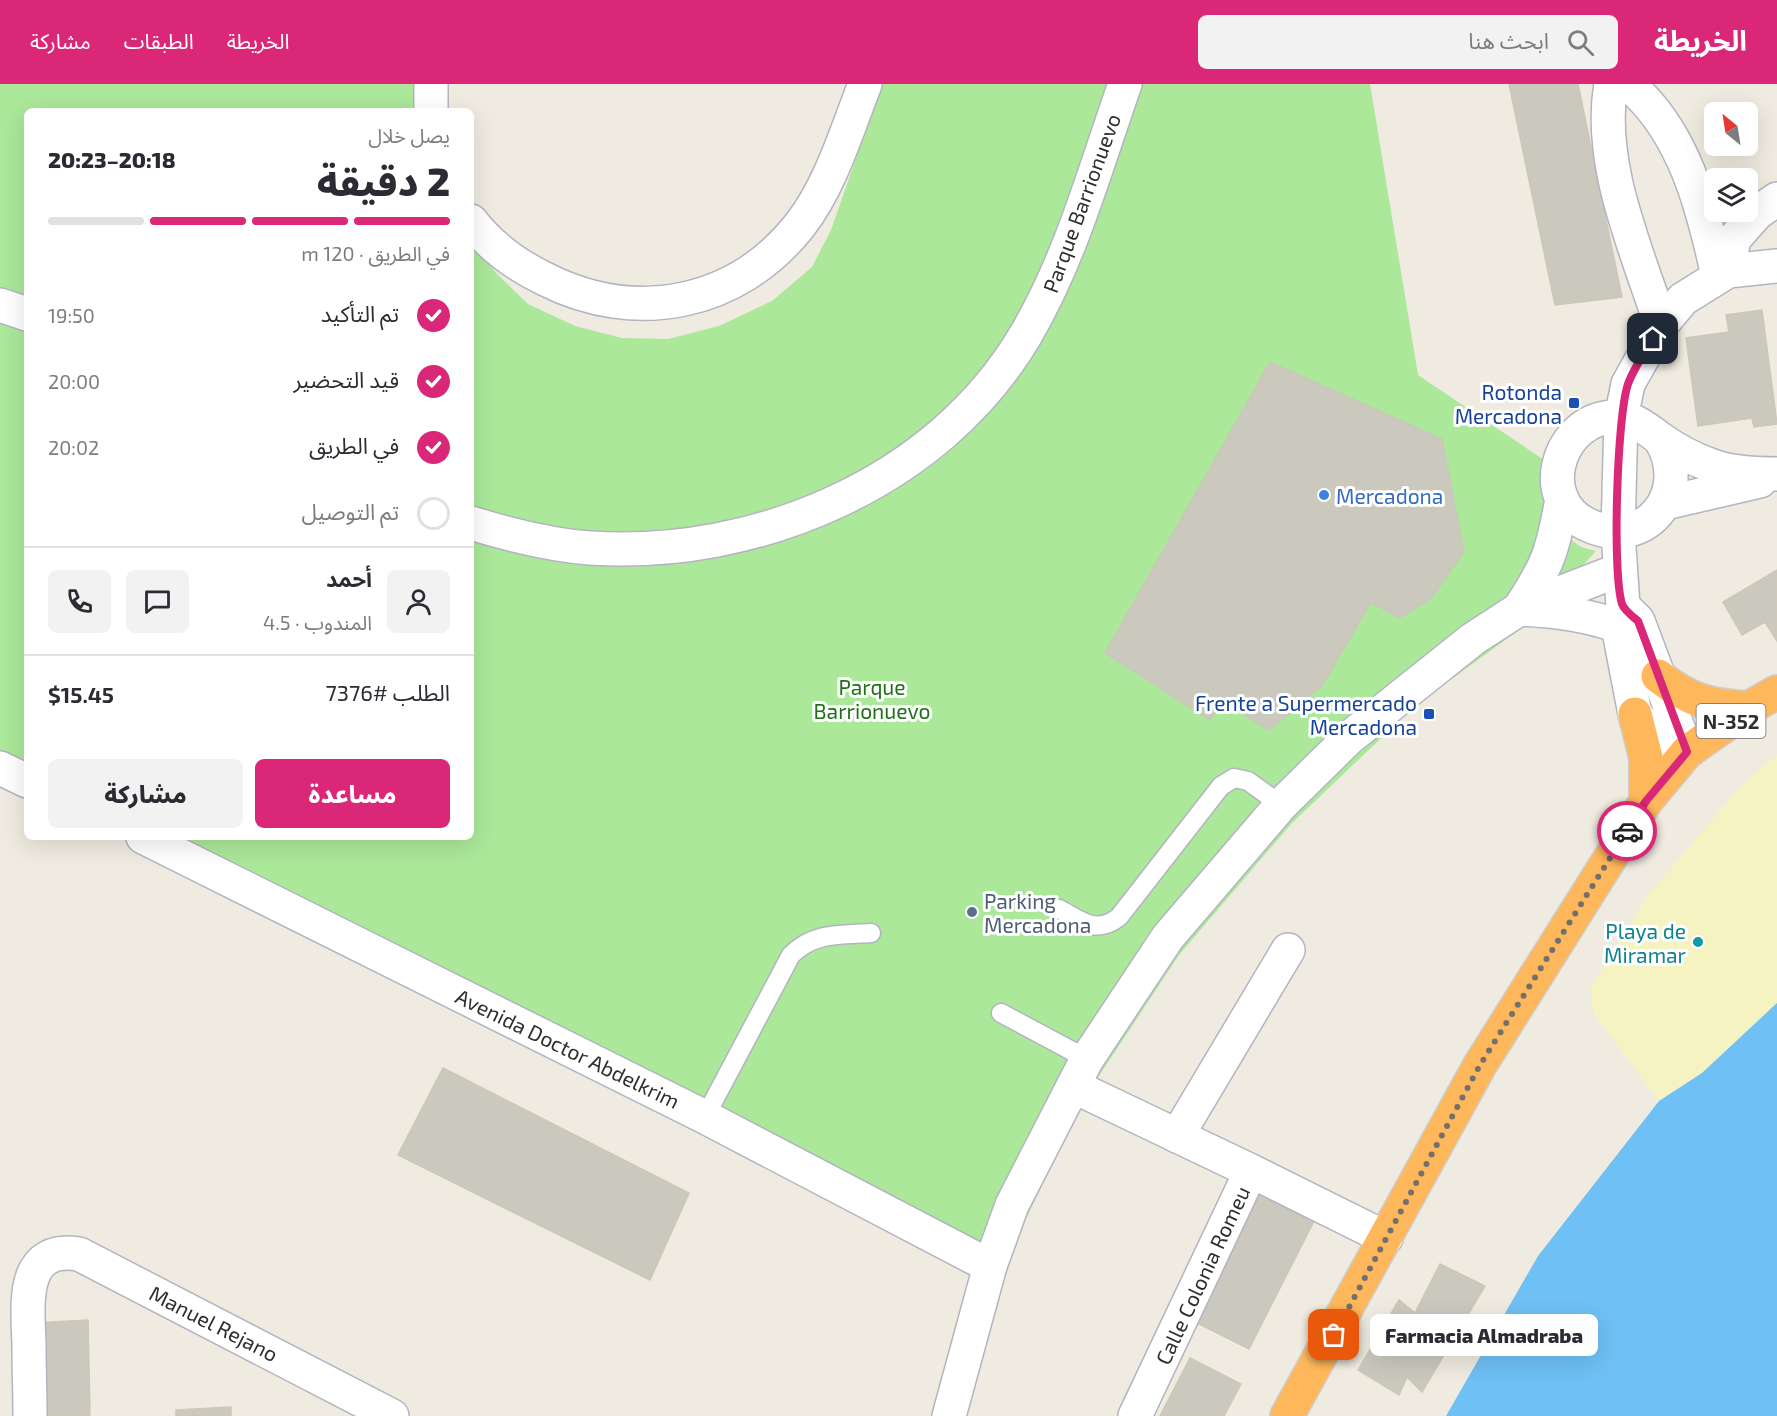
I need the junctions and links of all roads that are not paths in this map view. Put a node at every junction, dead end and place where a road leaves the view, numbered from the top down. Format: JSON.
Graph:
{"nodes":[{"id":1,"x":431,"y":84,"type":"edge"},
{"id":2,"x":865,"y":84,"type":"edge"},
{"id":3,"x":1125,"y":84,"type":"edge"},
{"id":4,"x":1611,"y":84,"type":"edge"},
{"id":5,"x":1628,"y":84,"type":"edge"},
{"id":6,"x":431,"y":108,"type":"edge"},
{"id":7,"x":1777,"y":198,"type":"edge"},
{"id":8,"x":474,"y":224,"type":"edge"},
{"id":9,"x":1777,"y":266,"type":"edge"},
{"id":10,"x":1723,"y":273,"type":"junction"},
{"id":11,"x":0,"y":305,"type":"edge"},
{"id":12,"x":24,"y":313,"type":"edge"},
{"id":13,"x":1661,"y":326,"type":"junction"},
{"id":14,"x":1621,"y":418,"type":"junction"},
{"id":15,"x":1660,"y":439,"type":"junction"},
{"id":16,"x":1777,"y":475,"type":"edge"},
{"id":17,"x":1562,"y":499,"type":"junction"},
{"id":18,"x":1665,"y":503,"type":"junction"},
{"id":19,"x":474,"y":524,"type":"edge"},
{"id":20,"x":1618,"y":532,"type":"junction"},
{"id":21,"x":1619,"y":570,"type":"junction"},
{"id":22,"x":1519,"y":609,"type":"junction"},
{"id":23,"x":1620,"y":616,"type":"junction"},
{"id":24,"x":1658,"y":676,"type":"junction"},
{"id":25,"x":1777,"y":692,"type":"edge"},
{"id":26,"x":1749,"y":708,"type":"junction"},
{"id":27,"x":1635,"y":714,"type":"junction"},
{"id":28,"x":1687,"y":752,"type":"junction"},
{"id":29,"x":0,"y":768,"type":"edge"},
{"id":30,"x":24,"y":780,"type":"edge"},
{"id":31,"x":1646,"y":801,"type":"junction"},
{"id":32,"x":1281,"y":805,"type":"junction"},
{"id":33,"x":148,"y":840,"type":"edge"},
{"id":34,"x":1059,"y":909,"type":"dead end"},
{"id":35,"x":871,"y":933,"type":"dead end"},
{"id":36,"x":1288,"y":950,"type":"dead end"},
{"id":37,"x":1001,"y":1013,"type":"dead end"},
{"id":38,"x":1080,"y":1072,"type":"junction"},
{"id":39,"x":705,"y":1117,"type":"junction"},
{"id":40,"x":1177,"y":1136,"type":"junction"},
{"id":41,"x":1251,"y":1171,"type":"junction"},
{"id":42,"x":1386,"y":1238,"type":"junction"},
{"id":43,"x":990,"y":1266,"type":"junction"},
{"id":44,"x":30,"y":1416,"type":"edge"},
{"id":45,"x":392,"y":1416,"type":"edge"},
{"id":46,"x":950,"y":1416,"type":"edge"},
{"id":47,"x":1135,"y":1416,"type":"edge"},
{"id":48,"x":1287,"y":1416,"type":"edge"}],
"edges":[{"from":1,"to":6,"type":"street"},
{"from":2,"to":8,"type":"street"},
{"from":3,"to":19,"type":"street","name":"Parque Barrionuevo"},
{"from":4,"to":13,"type":"street"},
{"from":5,"to":10,"type":"street"},
{"from":7,"to":10,"type":"street"},
{"from":9,"to":10,"type":"street"},
{"from":10,"to":13,"type":"street"},
{"from":11,"to":12,"type":"street"},
{"from":13,"to":14,"type":"street"},
{"from":14,"to":15,"type":"street"},
{"from":14,"to":17,"type":"street"},
{"from":14,"to":20,"type":"street"},
{"from":15,"to":16,"type":"street"},
{"from":15,"to":18,"type":"street"},
{"from":16,"to":18,"type":"street"},
{"from":17,"to":20,"type":"street"},
{"from":17,"to":22,"type":"street"},
{"from":18,"to":20,"type":"street"},
{"from":20,"to":21,"type":"street"},
{"from":21,"to":22,"type":"street"},
{"from":21,"to":23,"type":"street"},
{"from":22,"to":23,"type":"street"},
{"from":22,"to":32,"type":"street"},
{"from":23,"to":24,"type":"street"},
{"from":23,"to":27,"type":"street"},
{"from":24,"to":26,"type":"highway"},
{"from":24,"to":28,"type":"street"},
{"from":25,"to":26,"type":"highway","number":"N-352"},
{"from":26,"to":28,"type":"highway","number":"N-352"},
{"from":27,"to":28,"type":"street"},
{"from":27,"to":31,"type":"highway"},
{"from":28,"to":31,"type":"highway","number":"N-352"},
{"from":29,"to":30,"type":"street"},
{"from":31,"to":42,"type":"highway","number":"N-352"},
{"from":32,"to":34,"type":"lane"},
{"from":32,"to":38,"type":"street"},
{"from":33,"to":39,"type":"street","name":"Avenida Doctor Abdelkrim"},
{"from":35,"to":39,"type":"lane"},
{"from":36,"to":40,"type":"street"},
{"from":37,"to":38,"type":"lane"},
{"from":38,"to":40,"type":"street"},
{"from":38,"to":43,"type":"street"},
{"from":39,"to":43,"type":"street","name":"Avenida Doctor Abdelkrim"},
{"from":40,"to":41,"type":"street"},
{"from":41,"to":42,"type":"street","name":"Calle Colonia Romeu"},
{"from":41,"to":47,"type":"street","name":"Calle Colonia Romeu"},
{"from":42,"to":48,"type":"highway","number":"N-352"},
{"from":43,"to":46,"type":"street"},
{"from":44,"to":45,"type":"street","name":"Manuel Rejano"}]}
